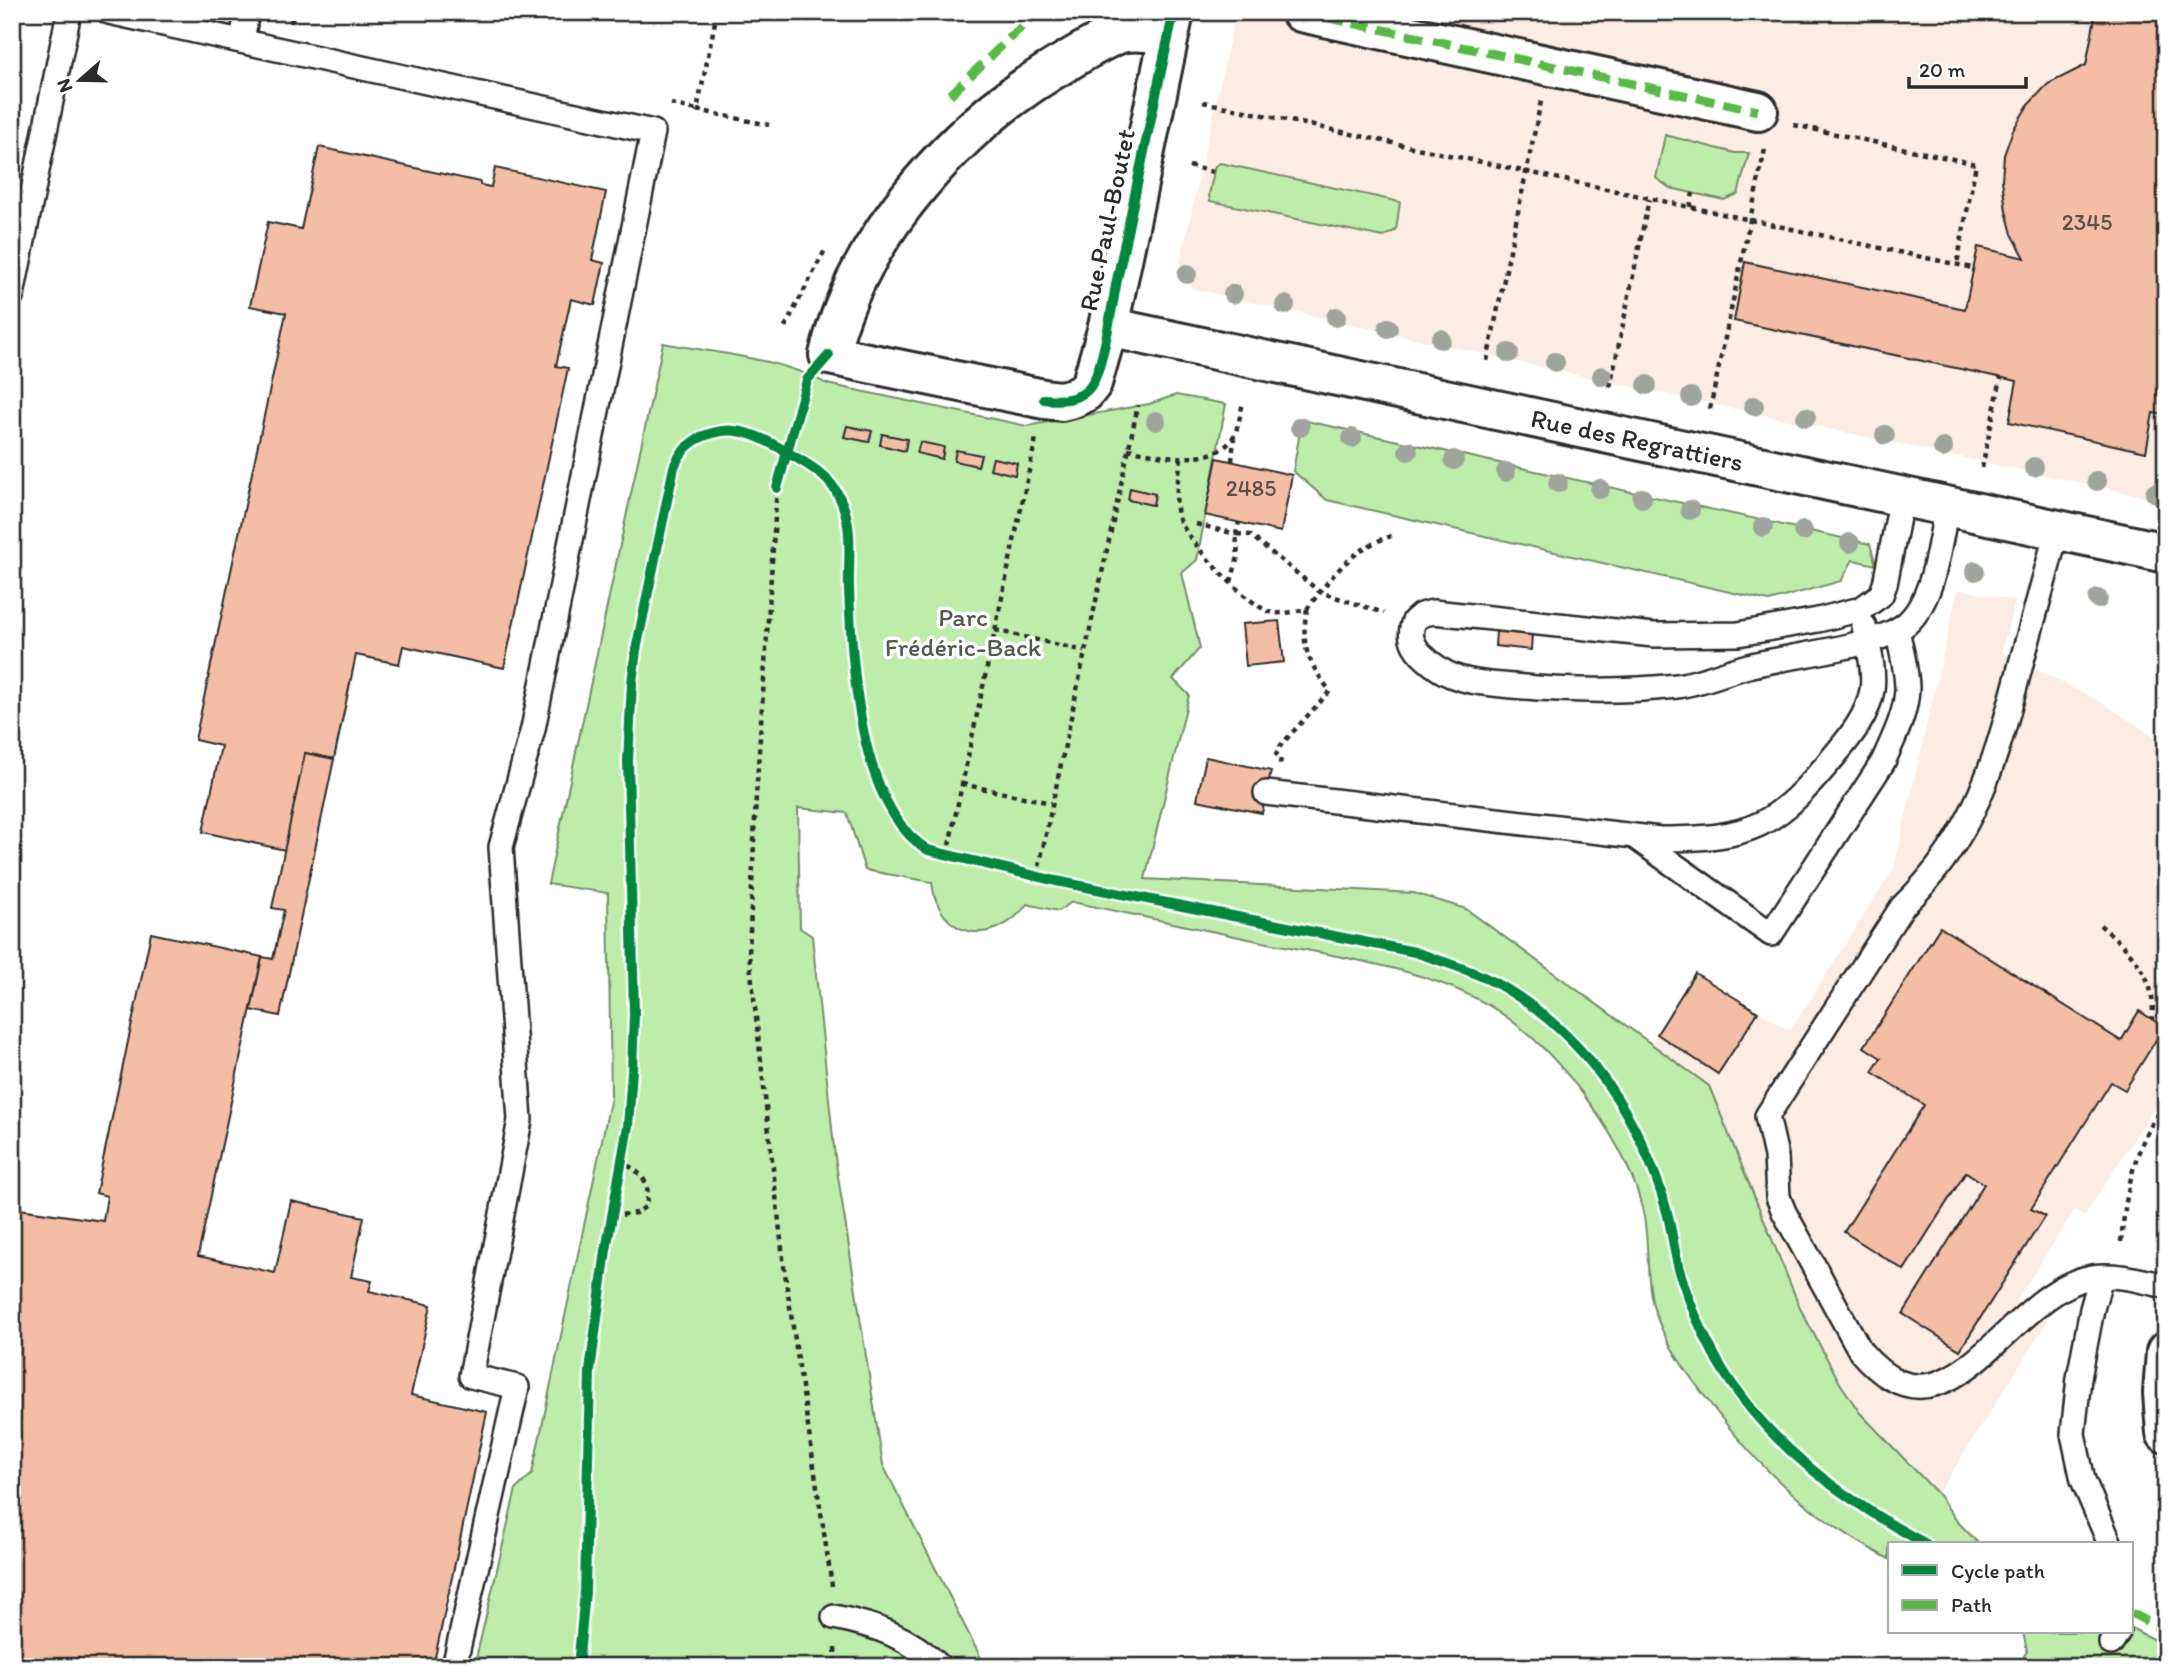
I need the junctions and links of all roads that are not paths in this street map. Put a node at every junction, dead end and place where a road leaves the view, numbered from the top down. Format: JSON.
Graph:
{"nodes":[{"id":1,"x":69,"y":12,"type":"edge"},
{"id":2,"x":109,"y":12,"type":"edge"},
{"id":3,"x":247,"y":12,"type":"edge"},
{"id":4,"x":1301,"y":12,"type":"edge"},
{"id":5,"x":1172,"y":24,"type":"edge"},
{"id":6,"x":242,"y":41,"type":"junction"},
{"id":7,"x":1770,"y":126,"type":"road end"},
{"id":8,"x":12,"y":295,"type":"edge"},
{"id":9,"x":1108,"y":327,"type":"junction"},
{"id":10,"x":1902,"y":497,"type":"junction"},
{"id":11,"x":1947,"y":507,"type":"junction"},
{"id":12,"x":2057,"y":530,"type":"junction"},
{"id":13,"x":2166,"y":553,"type":"edge"},
{"id":14,"x":1861,"y":609,"type":"junction"},
{"id":15,"x":1897,"y":630,"type":"junction"},
{"id":16,"x":1867,"y":641,"type":"junction"},
{"id":17,"x":1266,"y":793,"type":"dead end"},
{"id":18,"x":1635,"y":837,"type":"junction"},
{"id":19,"x":2101,"y":1277,"type":"junction"},
{"id":20,"x":2166,"y":1286,"type":"edge"},
{"id":21,"x":2166,"y":1352,"type":"edge"},
{"id":22,"x":2166,"y":1433,"type":"edge"},
{"id":23,"x":2109,"y":1542,"type":"edge"},
{"id":24,"x":834,"y":1617,"type":"road end"},
{"id":25,"x":454,"y":1667,"type":"edge"},
{"id":26,"x":940,"y":1667,"type":"edge"}],
"edges":[{"from":1,"to":8,"type":"lane"},
{"from":2,"to":6,"type":"lane"},
{"from":3,"to":6,"type":"lane"},
{"from":4,"to":7,"type":"street"},
{"from":5,"to":9,"type":"street","name":"Rue Paul-Boutet"},
{"from":5,"to":9,"type":"street","name":"Rue Paul-Boutet"},
{"from":6,"to":25,"type":"lane"},
{"from":9,"to":10,"type":"street","name":"Rue des Regrattiers"},
{"from":10,"to":11,"type":"street","name":"Rue des Regrattiers"},
{"from":10,"to":14,"type":"lane"},
{"from":11,"to":12,"type":"street","name":"Rue des Regrattiers"},
{"from":11,"to":15,"type":"lane"},
{"from":12,"to":13,"type":"street","name":"Rue des Regrattiers"},
{"from":12,"to":19,"type":"lane"},
{"from":14,"to":16,"type":"lane"},
{"from":14,"to":16,"type":"lane"},
{"from":15,"to":16,"type":"lane"},
{"from":15,"to":18,"type":"lane"},
{"from":16,"to":18,"type":"lane"},
{"from":17,"to":18,"type":"lane"},
{"from":19,"to":20,"type":"lane"},
{"from":19,"to":23,"type":"lane"},
{"from":21,"to":22,"type":"street"},
{"from":24,"to":26,"type":"lane"}]}
